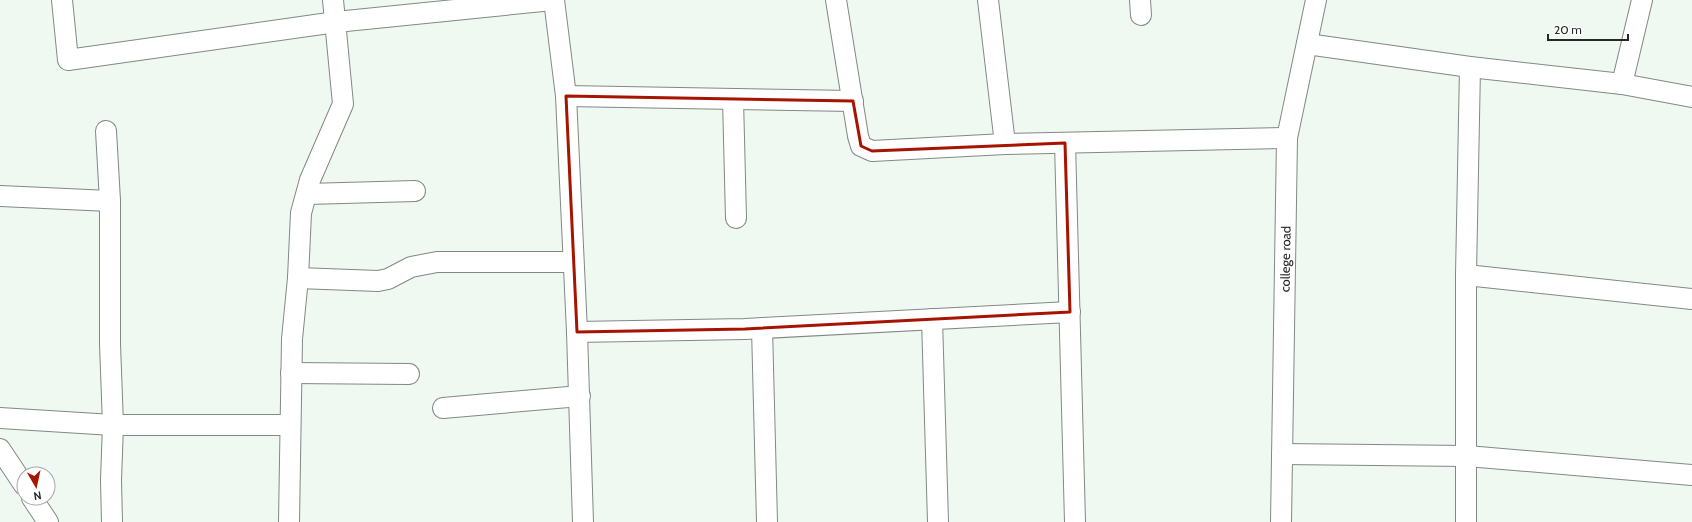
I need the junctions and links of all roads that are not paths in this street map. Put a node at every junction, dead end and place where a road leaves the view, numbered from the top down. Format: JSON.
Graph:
{"nodes":[{"id":1,"x":62,"y":0,"type":"edge"},
{"id":2,"x":333,"y":0,"type":"edge"},
{"id":3,"x":554,"y":0,"type":"edge"},
{"id":4,"x":836,"y":0,"type":"edge"},
{"id":5,"x":988,"y":0,"type":"edge"},
{"id":6,"x":1316,"y":0,"type":"edge"},
{"id":7,"x":1642,"y":0,"type":"edge"},
{"id":8,"x":336,"y":22,"type":"junction"},
{"id":9,"x":1307,"y":44,"type":"junction"},
{"id":10,"x":1470,"y":67,"type":"junction"},
{"id":11,"x":1622,"y":84,"type":"junction"},
{"id":12,"x":566,"y":96,"type":"junction"},
{"id":13,"x":1692,"y":97,"type":"edge"},
{"id":14,"x":733,"y":99,"type":"junction"},
{"id":15,"x":853,"y":101,"type":"junction"},
{"id":16,"x":106,"y":131,"type":"dead end"},
{"id":17,"x":1287,"y":138,"type":"junction"},
{"id":18,"x":1065,"y":143,"type":"junction"},
{"id":19,"x":1005,"y":144,"type":"junction"},
{"id":20,"x":415,"y":191,"type":"dead end"},
{"id":21,"x":307,"y":194,"type":"junction"},
{"id":22,"x":0,"y":196,"type":"edge"},
{"id":23,"x":110,"y":201,"type":"junction"},
{"id":24,"x":736,"y":218,"type":"dead end"},
{"id":25,"x":573,"y":262,"type":"junction"},
{"id":26,"x":1466,"y":276,"type":"junction"},
{"id":27,"x":298,"y":278,"type":"junction"},
{"id":28,"x":1692,"y":299,"type":"edge"},
{"id":29,"x":1070,"y":312,"type":"junction"},
{"id":30,"x":932,"y":319,"type":"junction"},
{"id":31,"x":762,"y":328,"type":"junction"},
{"id":32,"x":577,"y":332,"type":"junction"},
{"id":33,"x":291,"y":373,"type":"junction"},
{"id":34,"x":410,"y":374,"type":"dead end"},
{"id":35,"x":580,"y":396,"type":"junction"},
{"id":36,"x":443,"y":408,"type":"dead end"},
{"id":37,"x":0,"y":418,"type":"edge"},
{"id":38,"x":290,"y":425,"type":"junction"},
{"id":39,"x":113,"y":426,"type":"junction"},
{"id":40,"x":0,"y":449,"type":"edge"},
{"id":41,"x":1282,"y":454,"type":"junction"},
{"id":42,"x":1467,"y":456,"type":"junction"},
{"id":43,"x":16,"y":473,"type":"edge"},
{"id":44,"x":1692,"y":475,"type":"edge"},
{"id":45,"x":37,"y":506,"type":"edge"},
{"id":46,"x":48,"y":522,"type":"edge"},
{"id":47,"x":112,"y":522,"type":"edge"},
{"id":48,"x":288,"y":522,"type":"edge"},
{"id":49,"x":584,"y":522,"type":"edge"},
{"id":50,"x":767,"y":522,"type":"edge"},
{"id":51,"x":938,"y":522,"type":"edge"},
{"id":52,"x":1075,"y":522,"type":"edge"},
{"id":53,"x":1281,"y":522,"type":"edge"},
{"id":54,"x":1466,"y":522,"type":"edge"}],
"edges":[{"from":1,"to":8,"type":"street"},
{"from":2,"to":8,"type":"street"},
{"from":3,"to":8,"type":"street"},
{"from":3,"to":12,"type":"street"},
{"from":4,"to":15,"type":"street"},
{"from":5,"to":19,"type":"street"},
{"from":6,"to":9,"type":"street","name":"college road"},
{"from":7,"to":11,"type":"street"},
{"from":8,"to":21,"type":"street"},
{"from":9,"to":10,"type":"street"},
{"from":9,"to":17,"type":"street","name":"college road"},
{"from":10,"to":11,"type":"street"},
{"from":10,"to":26,"type":"street"},
{"from":11,"to":13,"type":"street"},
{"from":12,"to":14,"type":"street"},
{"from":12,"to":25,"type":"street"},
{"from":14,"to":15,"type":"street"},
{"from":14,"to":24,"type":"street"},
{"from":15,"to":19,"type":"street"},
{"from":16,"to":23,"type":"street"},
{"from":17,"to":18,"type":"street"},
{"from":17,"to":41,"type":"street","name":"college road"},
{"from":18,"to":19,"type":"street"},
{"from":18,"to":29,"type":"street"},
{"from":20,"to":21,"type":"street"},
{"from":21,"to":27,"type":"street"},
{"from":22,"to":23,"type":"street"},
{"from":23,"to":39,"type":"street"},
{"from":25,"to":27,"type":"street"},
{"from":25,"to":32,"type":"street"},
{"from":26,"to":28,"type":"street"},
{"from":26,"to":42,"type":"street"},
{"from":27,"to":33,"type":"street"},
{"from":29,"to":30,"type":"street"},
{"from":29,"to":52,"type":"street"},
{"from":30,"to":31,"type":"street"},
{"from":30,"to":51,"type":"street"},
{"from":31,"to":32,"type":"street"},
{"from":31,"to":50,"type":"street"},
{"from":32,"to":35,"type":"street"},
{"from":33,"to":34,"type":"street"},
{"from":33,"to":38,"type":"street"},
{"from":35,"to":36,"type":"street"},
{"from":35,"to":49,"type":"street"},
{"from":37,"to":39,"type":"street"},
{"from":38,"to":39,"type":"street"},
{"from":38,"to":48,"type":"street"},
{"from":39,"to":47,"type":"street"},
{"from":40,"to":43,"type":"street"},
{"from":41,"to":42,"type":"street"},
{"from":41,"to":53,"type":"street","name":"college road"},
{"from":42,"to":44,"type":"street"},
{"from":42,"to":54,"type":"street"},
{"from":45,"to":46,"type":"street"}]}
